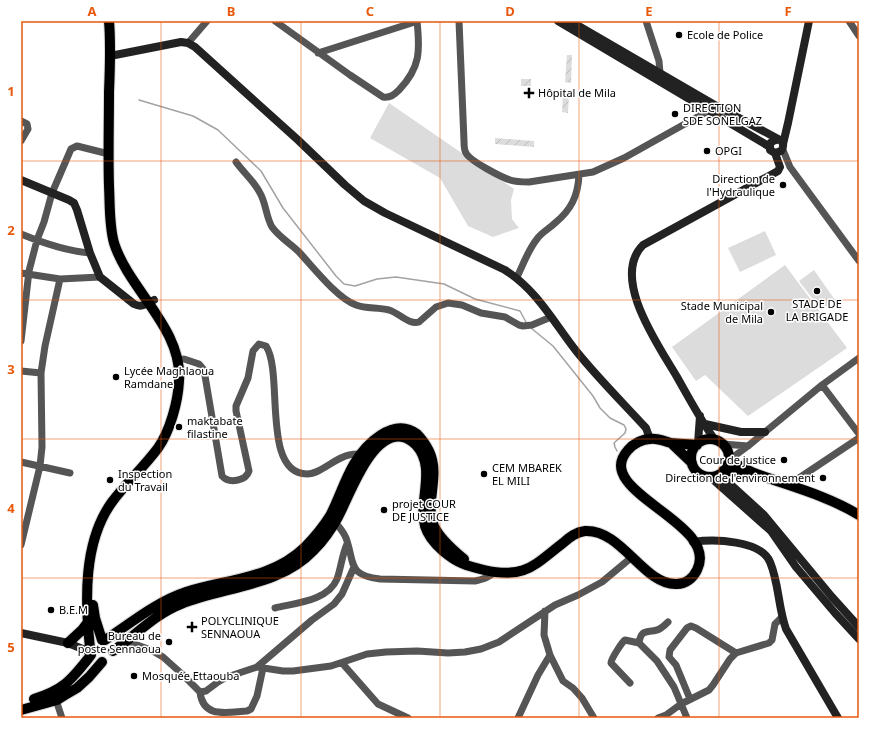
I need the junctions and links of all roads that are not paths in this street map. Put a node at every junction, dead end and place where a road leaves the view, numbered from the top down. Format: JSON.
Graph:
{"nodes":[{"id":1,"x":109,"y":21,"type":"edge"},
{"id":2,"x":115,"y":21,"type":"edge"},
{"id":3,"x":207,"y":21,"type":"edge"},
{"id":4,"x":275,"y":21,"type":"edge"},
{"id":5,"x":417,"y":21,"type":"edge"},
{"id":6,"x":459,"y":21,"type":"edge"},
{"id":7,"x":558,"y":21,"type":"edge"},
{"id":8,"x":571,"y":21,"type":"edge"},
{"id":9,"x":646,"y":21,"type":"edge"},
{"id":10,"x":808,"y":21,"type":"edge"},
{"id":11,"x":849,"y":21,"type":"edge"},
{"id":12,"x":859,"y":36,"type":"edge"},
{"id":13,"x":188,"y":43,"type":"junction"},
{"id":14,"x":318,"y":53,"type":"junction"},
{"id":15,"x":113,"y":55,"type":"junction"},
{"id":16,"x":113,"y":69,"type":"junction"},
{"id":17,"x":660,"y":73,"type":"junction"},
{"id":18,"x":708,"y":111,"type":"junction"},
{"id":19,"x":21,"y":121,"type":"edge"},
{"id":20,"x":21,"y":141,"type":"edge"},
{"id":21,"x":777,"y":146,"type":"junction"},
{"id":22,"x":109,"y":154,"type":"junction"},
{"id":23,"x":236,"y":162,"type":"dead end"},
{"id":24,"x":780,"y":167,"type":"junction"},
{"id":25,"x":790,"y":167,"type":"junction"},
{"id":26,"x":579,"y":175,"type":"junction"},
{"id":27,"x":21,"y":180,"type":"edge"},
{"id":28,"x":52,"y":193,"type":"junction"},
{"id":29,"x":21,"y":234,"type":"edge"},
{"id":30,"x":37,"y":240,"type":"junction"},
{"id":31,"x":90,"y":252,"type":"junction"},
{"id":32,"x":859,"y":261,"type":"edge"},
{"id":33,"x":21,"y":273,"type":"edge"},
{"id":34,"x":29,"y":275,"type":"junction"},
{"id":35,"x":100,"y":276,"type":"junction"},
{"id":36,"x":517,"y":277,"type":"junction"},
{"id":37,"x":60,"y":279,"type":"junction"},
{"id":38,"x":151,"y":302,"type":"junction"},
{"id":39,"x":551,"y":317,"type":"junction"},
{"id":40,"x":22,"y":325,"type":"edge"},
{"id":41,"x":21,"y":341,"type":"edge"},
{"id":42,"x":859,"y":358,"type":"edge"},
{"id":43,"x":184,"y":359,"type":"junction"},
{"id":44,"x":21,"y":371,"type":"edge"},
{"id":45,"x":41,"y":373,"type":"junction"},
{"id":46,"x":822,"y":385,"type":"junction"},
{"id":47,"x":700,"y":416,"type":"junction"},
{"id":48,"x":705,"y":424,"type":"junction"},
{"id":49,"x":765,"y":432,"type":"junction"},
{"id":50,"x":859,"y":434,"type":"edge"},
{"id":51,"x":859,"y":438,"type":"edge"},
{"id":52,"x":650,"y":439,"type":"junction"},
{"id":53,"x":719,"y":442,"type":"junction"},
{"id":54,"x":672,"y":443,"type":"junction"},
{"id":55,"x":697,"y":444,"type":"junction"},
{"id":56,"x":748,"y":446,"type":"junction"},
{"id":57,"x":361,"y":454,"type":"junction"},
{"id":58,"x":729,"y":460,"type":"junction"},
{"id":59,"x":21,"y":462,"type":"edge"},
{"id":60,"x":692,"y":463,"type":"junction"},
{"id":61,"x":40,"y":466,"type":"junction"},
{"id":62,"x":752,"y":472,"type":"junction"},
{"id":63,"x":70,"y":473,"type":"dead end"},
{"id":64,"x":717,"y":474,"type":"junction"},
{"id":65,"x":790,"y":484,"type":"junction"},
{"id":66,"x":858,"y":514,"type":"edge"},
{"id":67,"x":335,"y":522,"type":"junction"},
{"id":68,"x":693,"y":542,"type":"junction"},
{"id":69,"x":21,"y":544,"type":"edge"},
{"id":70,"x":347,"y":544,"type":"junction"},
{"id":71,"x":632,"y":557,"type":"junction"},
{"id":72,"x":471,"y":566,"type":"junction"},
{"id":73,"x":354,"y":567,"type":"junction"},
{"id":74,"x":494,"y":572,"type":"junction"},
{"id":75,"x":275,"y":608,"type":"dead end"},
{"id":76,"x":545,"y":611,"type":"junction"},
{"id":77,"x":782,"y":617,"type":"junction"},
{"id":78,"x":845,"y":618,"type":"junction"},
{"id":79,"x":88,"y":622,"type":"junction"},
{"id":80,"x":668,"y":622,"type":"dead end"},
{"id":81,"x":859,"y":627,"type":"edge"},
{"id":82,"x":21,"y":633,"type":"edge"},
{"id":83,"x":107,"y":638,"type":"junction"},
{"id":84,"x":859,"y":639,"type":"edge"},
{"id":85,"x":126,"y":642,"type":"junction"},
{"id":86,"x":68,"y":643,"type":"junction"},
{"id":87,"x":639,"y":643,"type":"junction"},
{"id":88,"x":113,"y":650,"type":"junction"},
{"id":89,"x":90,"y":652,"type":"junction"},
{"id":90,"x":736,"y":653,"type":"junction"},
{"id":91,"x":550,"y":655,"type":"junction"},
{"id":92,"x":102,"y":662,"type":"junction"},
{"id":93,"x":342,"y":663,"type":"junction"},
{"id":94,"x":260,"y":667,"type":"junction"},
{"id":95,"x":630,"y":683,"type":"dead end"},
{"id":96,"x":200,"y":692,"type":"junction"},
{"id":97,"x":54,"y":696,"type":"junction"},
{"id":98,"x":690,"y":699,"type":"junction"},
{"id":99,"x":21,"y":703,"type":"edge"},
{"id":100,"x":681,"y":704,"type":"junction"},
{"id":101,"x":21,"y":710,"type":"edge"},
{"id":102,"x":218,"y":715,"type":"edge"},
{"id":103,"x":62,"y":718,"type":"edge"},
{"id":104,"x":408,"y":718,"type":"edge"},
{"id":105,"x":518,"y":718,"type":"edge"},
{"id":106,"x":594,"y":718,"type":"edge"},
{"id":107,"x":658,"y":718,"type":"edge"},
{"id":108,"x":687,"y":718,"type":"edge"},
{"id":109,"x":838,"y":718,"type":"edge"}],
"edges":[{"from":1,"to":15,"type":"main road"},
{"from":2,"to":15,"type":"main road"},
{"from":3,"to":13,"type":"street"},
{"from":4,"to":14,"type":"street"},
{"from":5,"to":14,"type":"street"},
{"from":5,"to":14,"type":"street"},
{"from":6,"to":26,"type":"street"},
{"from":7,"to":18,"type":"main road"},
{"from":8,"to":17,"type":"main road"},
{"from":9,"to":17,"type":"street"},
{"from":10,"to":21,"type":"main road"},
{"from":11,"to":12,"type":"street"},
{"from":13,"to":15,"type":"main road"},
{"from":13,"to":36,"type":"main road"},
{"from":15,"to":16,"type":"main road"},
{"from":16,"to":22,"type":"main road"},
{"from":16,"to":38,"type":"main road"},
{"from":17,"to":21,"type":"main road"},
{"from":18,"to":21,"type":"main road"},
{"from":18,"to":26,"type":"street"},
{"from":19,"to":20,"type":"street"},
{"from":21,"to":24,"type":"main road"},
{"from":21,"to":25,"type":"street"},
{"from":22,"to":28,"type":"street"},
{"from":22,"to":38,"type":"main road"},
{"from":23,"to":39,"type":"street"},
{"from":24,"to":25,"type":"street"},
{"from":24,"to":47,"type":"main road"},
{"from":25,"to":32,"type":"street"},
{"from":26,"to":36,"type":"street"},
{"from":27,"to":28,"type":"main road"},
{"from":28,"to":30,"type":"street"},
{"from":28,"to":31,"type":"main road"},
{"from":29,"to":30,"type":"street"},
{"from":30,"to":31,"type":"street"},
{"from":30,"to":34,"type":"street"},
{"from":31,"to":35,"type":"main road"},
{"from":33,"to":34,"type":"street"},
{"from":34,"to":37,"type":"street"},
{"from":34,"to":40,"type":"street"},
{"from":35,"to":37,"type":"street"},
{"from":35,"to":38,"type":"main road"},
{"from":36,"to":39,"type":"main road"},
{"from":37,"to":45,"type":"street"},
{"from":38,"to":43,"type":"main road"},
{"from":38,"to":79,"type":"main road"},
{"from":39,"to":52,"type":"main road"},
{"from":40,"to":41,"type":"street"},
{"from":42,"to":46,"type":"street"},
{"from":43,"to":57,"type":"street"},
{"from":43,"to":83,"type":"main road"},
{"from":44,"to":45,"type":"street"},
{"from":45,"to":61,"type":"street"},
{"from":46,"to":49,"type":"street"},
{"from":46,"to":50,"type":"street"},
{"from":47,"to":48,"type":"main road"},
{"from":47,"to":55,"type":"main road"},
{"from":48,"to":49,"type":"main road"},
{"from":48,"to":53,"type":"main road"},
{"from":49,"to":56,"type":"street"},
{"from":51,"to":65,"type":"street"},
{"from":52,"to":54,"type":"main road"},
{"from":52,"to":68,"type":"main road"},
{"from":53,"to":55,"type":"main road"},
{"from":53,"to":56,"type":"street"},
{"from":53,"to":58,"type":"main road"},
{"from":54,"to":55,"type":"main road"},
{"from":54,"to":60,"type":"main road"},
{"from":55,"to":60,"type":"main road"},
{"from":56,"to":58,"type":"street"},
{"from":57,"to":72,"type":"main road"},
{"from":57,"to":83,"type":"main road"},
{"from":58,"to":62,"type":"main road"},
{"from":58,"to":64,"type":"main road"},
{"from":59,"to":61,"type":"street"},
{"from":60,"to":64,"type":"main road"},
{"from":61,"to":63,"type":"street"},
{"from":61,"to":69,"type":"street"},
{"from":62,"to":64,"type":"main road"},
{"from":62,"to":65,"type":"main road"},
{"from":64,"to":78,"type":"main road"},
{"from":65,"to":66,"type":"main road"},
{"from":67,"to":70,"type":"street"},
{"from":67,"to":72,"type":"main road"},
{"from":67,"to":85,"type":"main road"},
{"from":68,"to":71,"type":"main road"},
{"from":68,"to":77,"type":"main road"},
{"from":70,"to":73,"type":"street"},
{"from":70,"to":75,"type":"street"},
{"from":71,"to":74,"type":"main road"},
{"from":71,"to":76,"type":"street"},
{"from":72,"to":74,"type":"main road"},
{"from":73,"to":74,"type":"street"},
{"from":73,"to":94,"type":"street"},
{"from":76,"to":91,"type":"street"},
{"from":76,"to":93,"type":"street"},
{"from":77,"to":90,"type":"street"},
{"from":77,"to":109,"type":"main road"},
{"from":78,"to":81,"type":"main road"},
{"from":78,"to":84,"type":"main road"},
{"from":79,"to":86,"type":"main road"},
{"from":79,"to":89,"type":"main road"},
{"from":80,"to":87,"type":"street"},
{"from":82,"to":86,"type":"main road"},
{"from":83,"to":85,"type":"street"},
{"from":83,"to":88,"type":"main road"},
{"from":83,"to":89,"type":"main road"},
{"from":85,"to":88,"type":"main road"},
{"from":85,"to":96,"type":"street"},
{"from":86,"to":89,"type":"main road"},
{"from":87,"to":95,"type":"street"},
{"from":87,"to":100,"type":"street"},
{"from":88,"to":92,"type":"main road"},
{"from":89,"to":92,"type":"main road"},
{"from":89,"to":97,"type":"main road"},
{"from":90,"to":98,"type":"street"},
{"from":90,"to":98,"type":"street"},
{"from":91,"to":105,"type":"street"},
{"from":91,"to":106,"type":"street"},
{"from":92,"to":97,"type":"main road"},
{"from":93,"to":94,"type":"street"},
{"from":93,"to":104,"type":"street"},
{"from":94,"to":96,"type":"street"},
{"from":94,"to":102,"type":"street"},
{"from":96,"to":102,"type":"street"},
{"from":97,"to":99,"type":"main road"},
{"from":97,"to":101,"type":"main road"},
{"from":97,"to":103,"type":"street"},
{"from":98,"to":100,"type":"street"},
{"from":100,"to":107,"type":"street"},
{"from":100,"to":108,"type":"street"}]}
